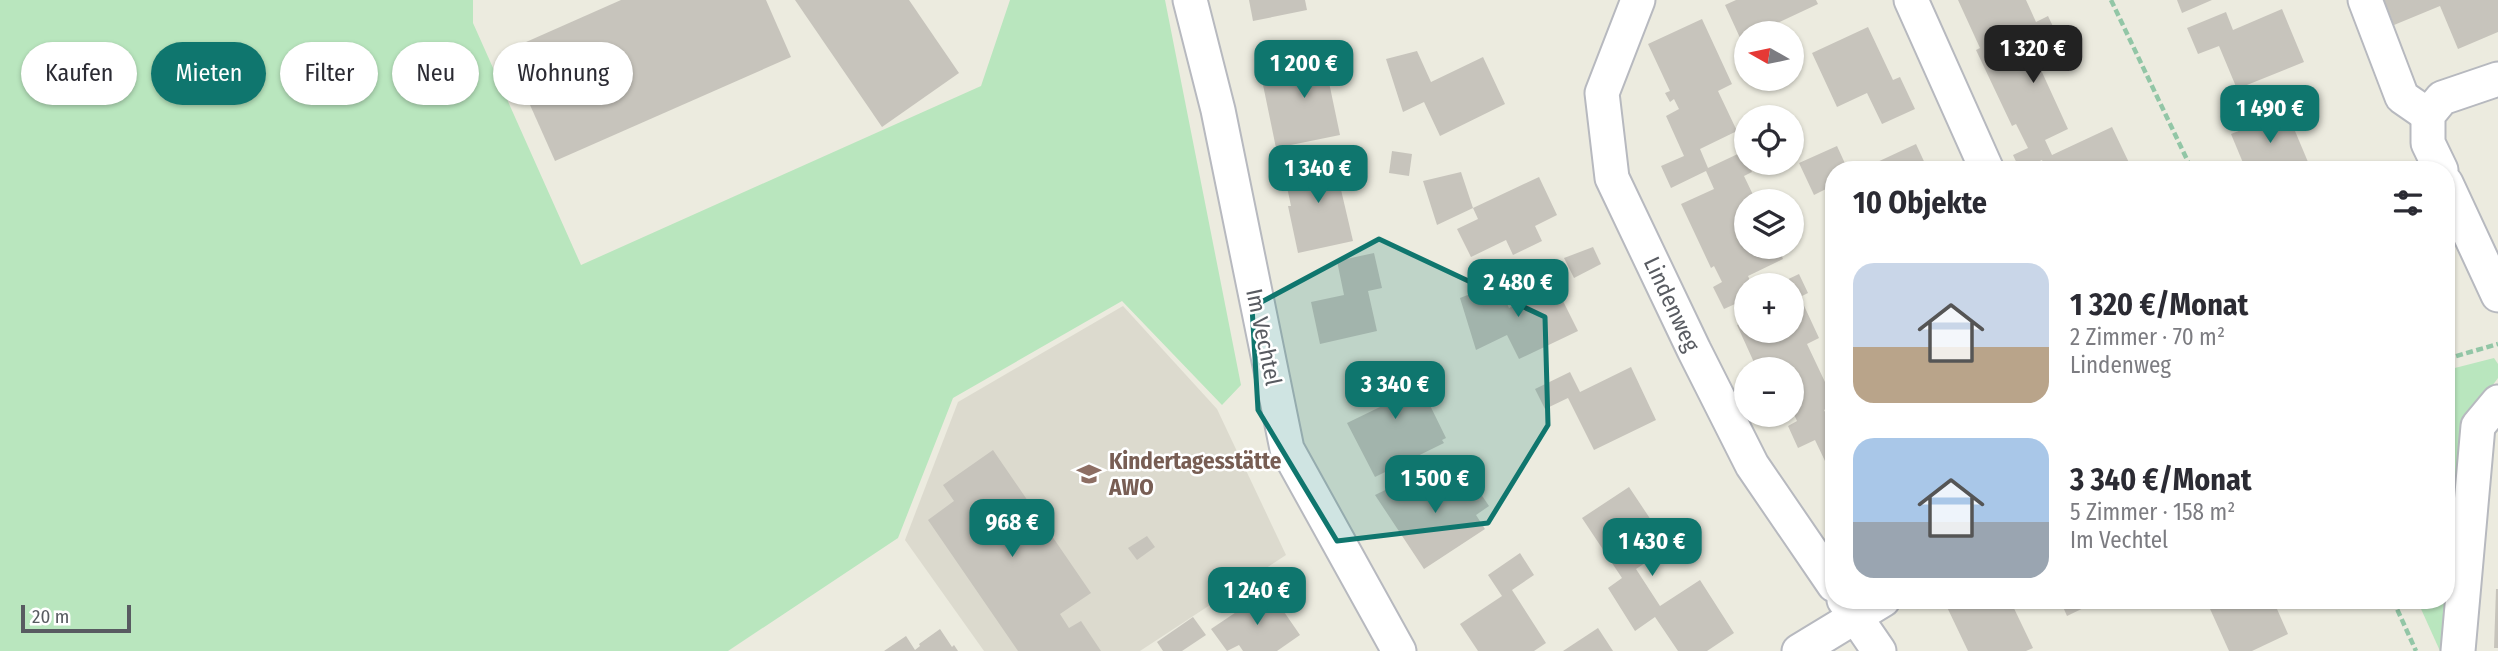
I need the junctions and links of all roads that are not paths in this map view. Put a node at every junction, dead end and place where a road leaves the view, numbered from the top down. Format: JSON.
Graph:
{"nodes":[{"id":1,"x":1190,"y":0,"type":"edge"},
{"id":2,"x":1638,"y":0,"type":"edge"},
{"id":3,"x":1911,"y":0,"type":"edge"},
{"id":4,"x":2365,"y":0,"type":"edge"},
{"id":5,"x":2498,"y":79,"type":"edge"},
{"id":6,"x":2428,"y":114,"type":"junction"},
{"id":7,"x":1983,"y":161,"type":"edge"},
{"id":8,"x":2437,"y":161,"type":"edge"},
{"id":9,"x":2455,"y":202,"type":"edge"},
{"id":10,"x":2498,"y":295,"type":"edge"},
{"id":11,"x":2498,"y":402,"type":"edge"},
{"id":12,"x":1825,"y":573,"type":"edge"},
{"id":13,"x":1857,"y":609,"type":"edge"},
{"id":14,"x":1862,"y":609,"type":"edge"},
{"id":15,"x":1399,"y":651,"type":"edge"},
{"id":16,"x":1799,"y":651,"type":"edge"},
{"id":17,"x":1879,"y":651,"type":"edge"},
{"id":18,"x":2458,"y":651,"type":"edge"}],
"edges":[{"from":1,"to":15,"type":"street","name":"Im Vechtel"},
{"from":2,"to":12,"type":"street","name":"Lindenweg"},
{"from":3,"to":7,"type":"street"},
{"from":4,"to":6,"type":"street"},
{"from":5,"to":6,"type":"street"},
{"from":6,"to":8,"type":"street"},
{"from":9,"to":10,"type":"street"},
{"from":11,"to":18,"type":"street"},
{"from":13,"to":16,"type":"street"},
{"from":14,"to":17,"type":"street"}]}
